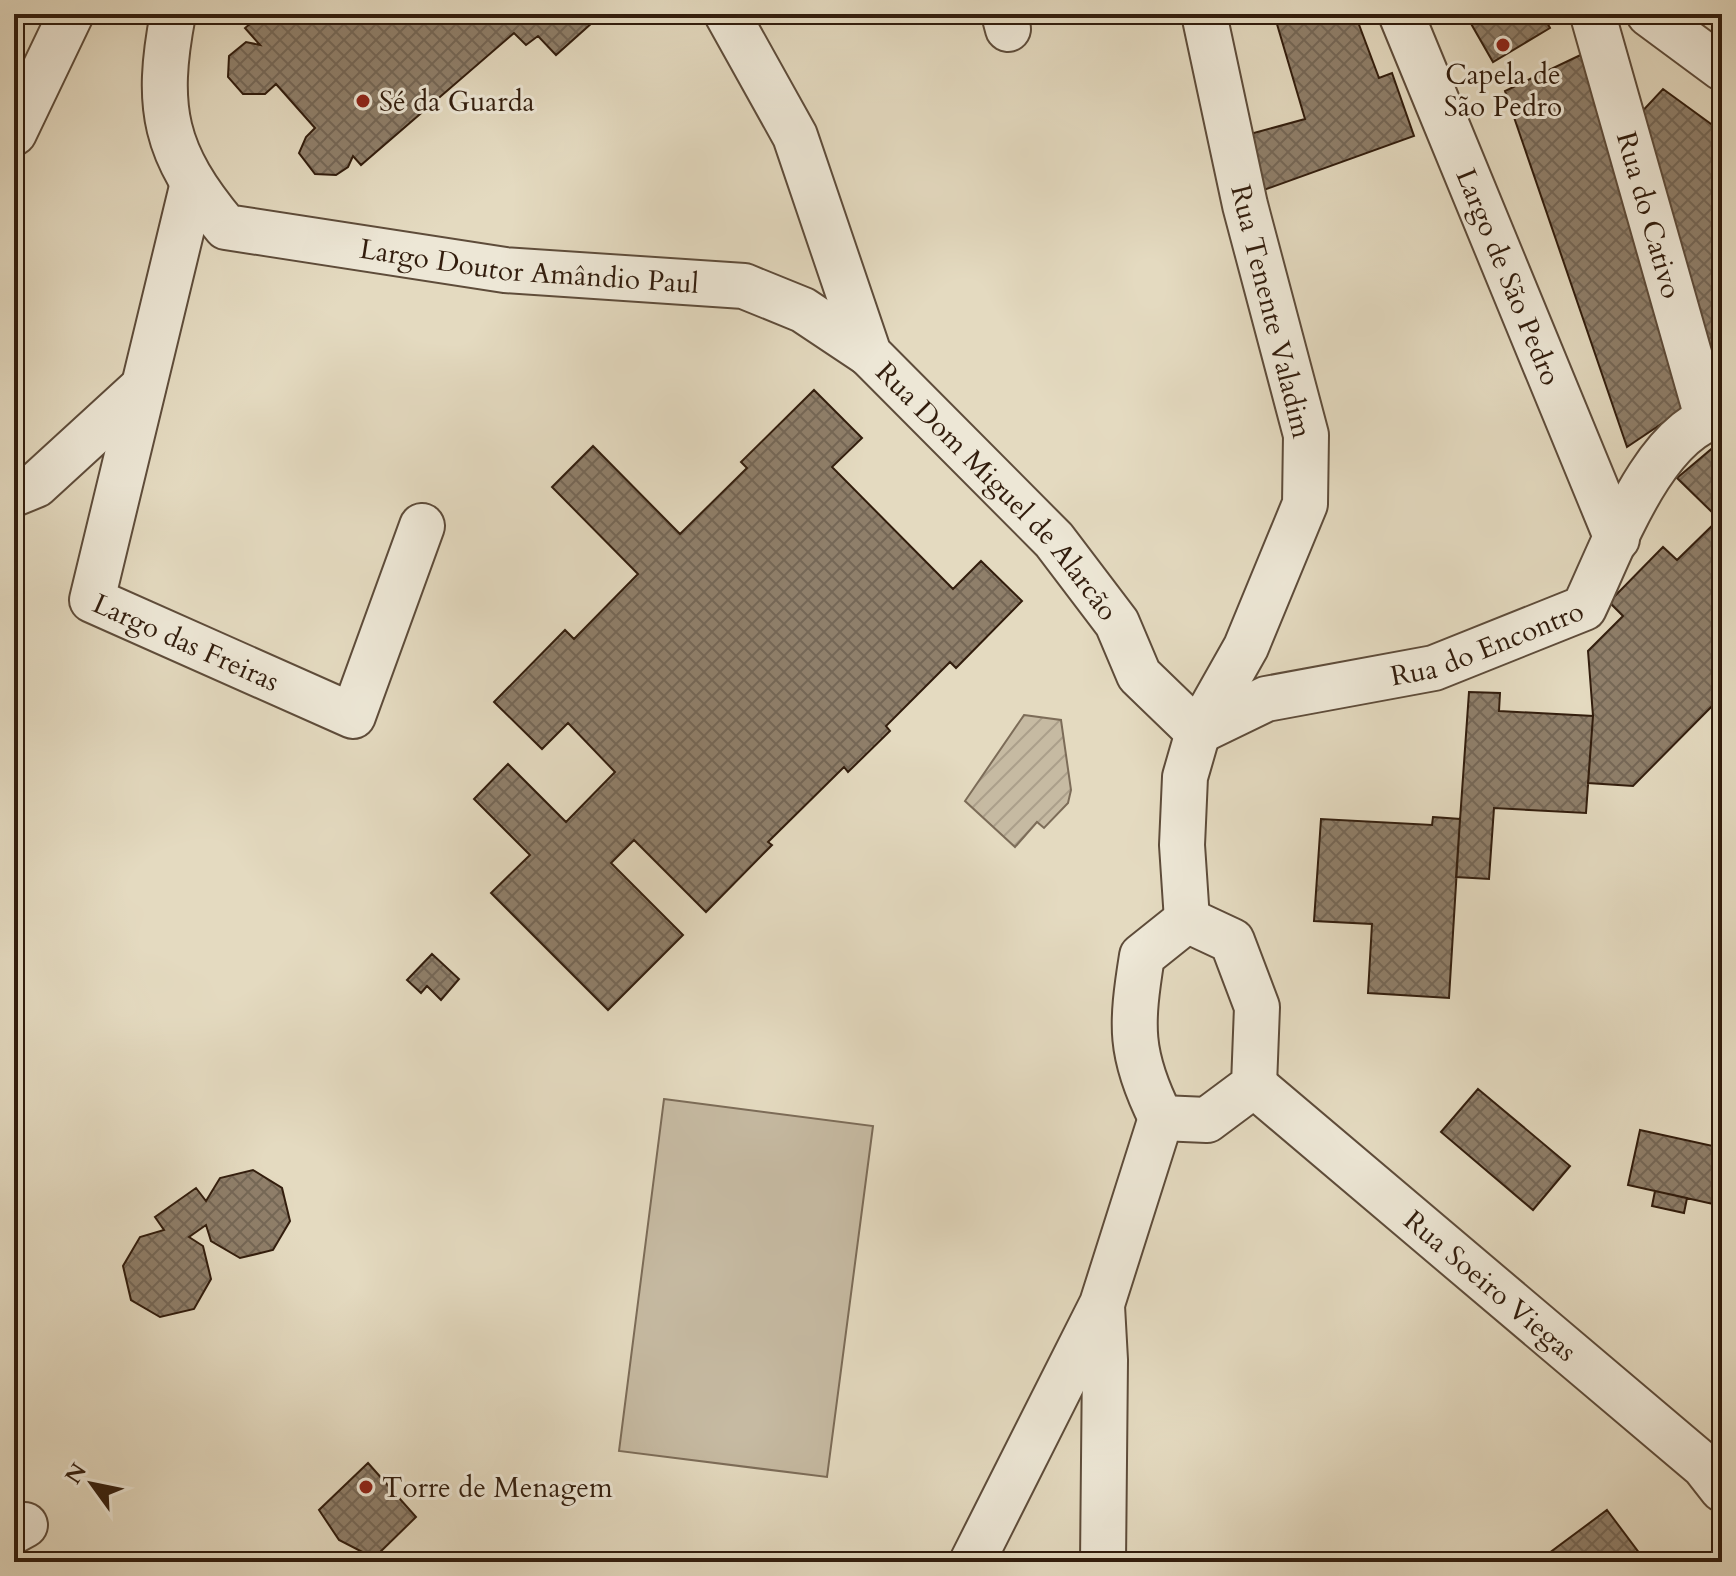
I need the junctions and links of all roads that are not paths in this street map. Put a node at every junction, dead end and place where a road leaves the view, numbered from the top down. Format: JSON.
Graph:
{"nodes":[{"id":1,"x":71,"y":14,"type":"edge"},
{"id":2,"x":173,"y":14,"type":"edge"},
{"id":3,"x":727,"y":14,"type":"edge"},
{"id":4,"x":1204,"y":14,"type":"edge"},
{"id":5,"x":1401,"y":14,"type":"edge"},
{"id":6,"x":1598,"y":14,"type":"edge"},
{"id":7,"x":1649,"y":14,"type":"edge"},
{"id":8,"x":1722,"y":68,"type":"edge"},
{"id":9,"x":14,"y":133,"type":"edge"},
{"id":10,"x":192,"y":187,"type":"junction"},
{"id":11,"x":869,"y":354,"type":"junction"},
{"id":12,"x":143,"y":387,"type":"junction"},
{"id":13,"x":1714,"y":416,"type":"edge"},
{"id":14,"x":14,"y":494,"type":"edge"},
{"id":15,"x":422,"y":526,"type":"dead end"},
{"id":16,"x":1617,"y":539,"type":"junction"},
{"id":17,"x":1198,"y":732,"type":"junction"},
{"id":18,"x":1187,"y":920,"type":"junction"},
{"id":19,"x":1254,"y":1085,"type":"junction"},
{"id":20,"x":1161,"y":1118,"type":"junction"},
{"id":21,"x":1102,"y":1304,"type":"junction"},
{"id":22,"x":1722,"y":1489,"type":"edge"},
{"id":23,"x":972,"y":1562,"type":"edge"},
{"id":24,"x":1103,"y":1562,"type":"edge"}],
"edges":[{"from":1,"to":9,"type":"street"},
{"from":2,"to":10,"type":"street","name":"Largo Doutor Amândio Paul"},
{"from":3,"to":11,"type":"street","name":"Rua Dom Miguel de Alarcão"},
{"from":4,"to":17,"type":"street","name":"Rua Tenente Valadim"},
{"from":5,"to":16,"type":"street","name":"Largo de São Pedro"},
{"from":6,"to":13,"type":"street","name":"Rua do Cativo"},
{"from":7,"to":8,"type":"street"},
{"from":10,"to":11,"type":"street","name":"Largo Doutor Amândio Paul"},
{"from":10,"to":12,"type":"street","name":"Largo das Freiras"},
{"from":11,"to":17,"type":"street","name":"Rua Dom Miguel de Alarcão"},
{"from":12,"to":14,"type":"street"},
{"from":12,"to":15,"type":"street","name":"Largo das Freiras"},
{"from":13,"to":16,"type":"street","name":"Rua do Encontro"},
{"from":16,"to":17,"type":"street","name":"Rua do Encontro"},
{"from":17,"to":18,"type":"street","name":"Rua Tenente Valadim"},
{"from":18,"to":19,"type":"street"},
{"from":18,"to":20,"type":"street"},
{"from":19,"to":20,"type":"street"},
{"from":19,"to":22,"type":"street","name":"Rua Soeiro Viegas"},
{"from":20,"to":21,"type":"street"},
{"from":21,"to":23,"type":"street"},
{"from":21,"to":24,"type":"street"}]}
